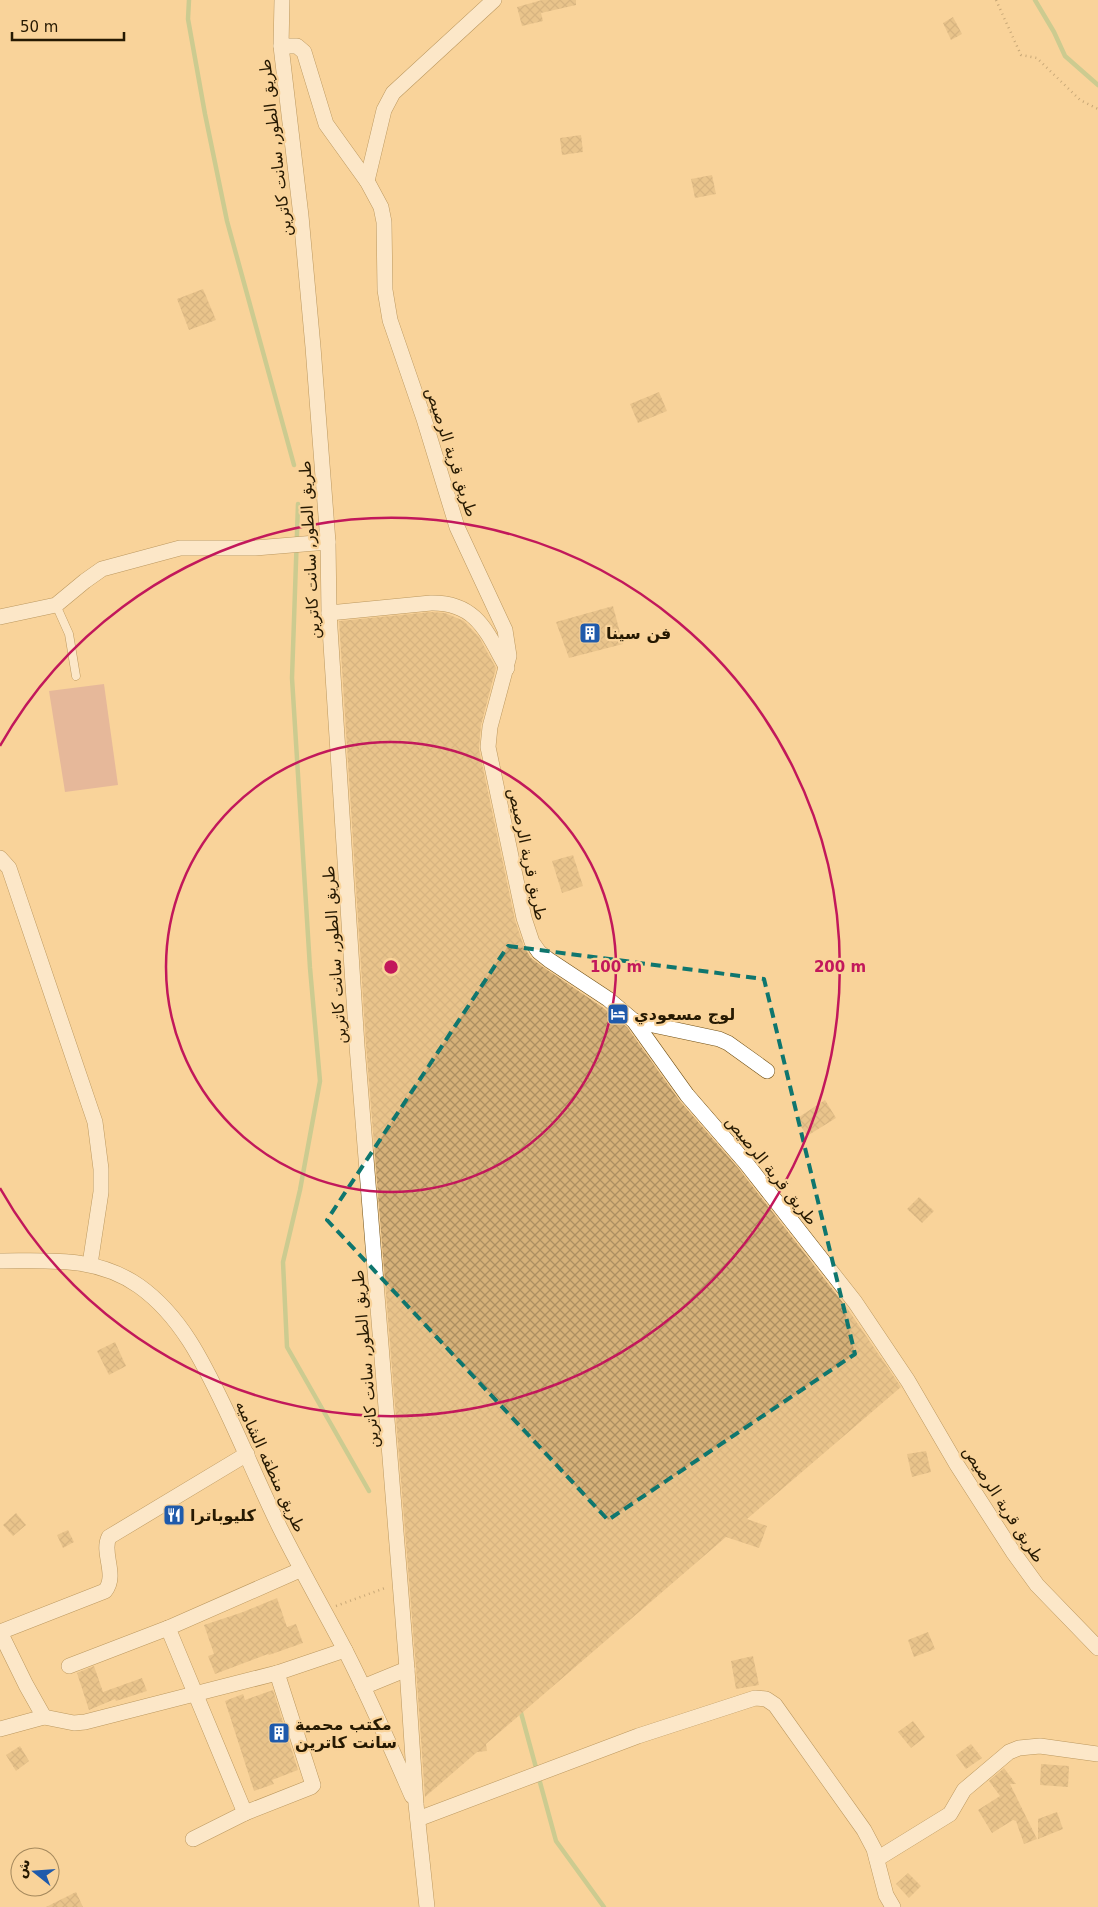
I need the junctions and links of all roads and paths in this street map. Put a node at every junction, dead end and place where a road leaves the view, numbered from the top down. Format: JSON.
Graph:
{"nodes":[{"id":1,"x":282,"y":0,"type":"edge"},
{"id":2,"x":494,"y":0,"type":"edge"},
{"id":3,"x":996,"y":0,"type":"edge"},
{"id":4,"x":281,"y":46,"type":"junction"},
{"id":5,"x":1098,"y":109,"type":"edge"},
{"id":6,"x":367,"y":181,"type":"junction"},
{"id":7,"x":328,"y":542,"type":"junction"},
{"id":8,"x":56,"y":605,"type":"junction"},
{"id":9,"x":329,"y":613,"type":"junction"},
{"id":10,"x":0,"y":617,"type":"edge"},
{"id":11,"x":507,"y":668,"type":"junction"},
{"id":12,"x":76,"y":676,"type":"dead end"},
{"id":13,"x":0,"y":858,"type":"edge"},
{"id":14,"x":634,"y":1021,"type":"junction"},
{"id":15,"x":767,"y":1072,"type":"dead end"},
{"id":16,"x":0,"y":1261,"type":"edge"},
{"id":17,"x":90,"y":1264,"type":"junction"},
{"id":18,"x":246,"y":1454,"type":"junction"},
{"id":19,"x":300,"y":1570,"type":"junction"},
{"id":20,"x":400,"y":1582,"type":"junction"},
{"id":21,"x":323,"y":1611,"type":"junction"},
{"id":22,"x":168,"y":1628,"type":"junction"},
{"id":23,"x":0,"y":1632,"type":"edge"},
{"id":24,"x":1098,"y":1648,"type":"edge"},
{"id":25,"x":345,"y":1650,"type":"junction"},
{"id":26,"x":69,"y":1666,"type":"dead end"},
{"id":27,"x":408,"y":1669,"type":"junction"},
{"id":28,"x":277,"y":1673,"type":"junction"},
{"id":29,"x":363,"y":1687,"type":"junction"},
{"id":30,"x":195,"y":1696,"type":"junction"},
{"id":31,"x":44,"y":1717,"type":"junction"},
{"id":32,"x":0,"y":1728,"type":"edge"},
{"id":33,"x":1098,"y":1754,"type":"edge"},
{"id":34,"x":417,"y":1812,"type":"junction"},
{"id":35,"x":245,"y":1813,"type":"junction"},
{"id":36,"x":192,"y":1839,"type":"dead end"},
{"id":37,"x":877,"y":1859,"type":"junction"},
{"id":38,"x":427,"y":1907,"type":"edge"},
{"id":39,"x":893,"y":1907,"type":"edge"}],
"edges":[{"from":1,"to":4,"type":"street","name":"طريق الطور, سانت كاترين"},
{"from":2,"to":6,"type":"street"},
{"from":3,"to":5,"type":"path"},
{"from":4,"to":6,"type":"street","name":"طريق قرية الرصيص"},
{"from":4,"to":7,"type":"street","name":"طريق الطور, سانت كاترين"},
{"from":6,"to":11,"type":"street","name":"طريق قرية الرصيص"},
{"from":7,"to":8,"type":"street"},
{"from":7,"to":9,"type":"street","name":"طريق الطور, سانت كاترين"},
{"from":8,"to":10,"type":"street"},
{"from":8,"to":12,"type":"lane"},
{"from":9,"to":11,"type":"street"},
{"from":9,"to":20,"type":"street","name":"طريق الطور, سانت كاترين"},
{"from":11,"to":14,"type":"street","name":"طريق قرية الرصيص"},
{"from":13,"to":17,"type":"street"},
{"from":14,"to":15,"type":"street"},
{"from":14,"to":24,"type":"street","name":"طريق قرية الرصيص"},
{"from":16,"to":17,"type":"street","name":"طريق منطقه الشاميه"},
{"from":17,"to":18,"type":"street","name":"طريق منطقه الشاميه"},
{"from":18,"to":19,"type":"street","name":"طريق منطقه الشاميه"},
{"from":18,"to":23,"type":"street"},
{"from":19,"to":21,"type":"street","name":"طريق منطقه الشاميه"},
{"from":19,"to":22,"type":"street"},
{"from":20,"to":21,"type":"path"},
{"from":20,"to":27,"type":"street","name":"طريق الطور, سانت كاترين"},
{"from":21,"to":25,"type":"street","name":"طريق منطقه الشاميه"},
{"from":22,"to":26,"type":"street"},
{"from":22,"to":30,"type":"street"},
{"from":23,"to":31,"type":"street"},
{"from":25,"to":28,"type":"street"},
{"from":25,"to":29,"type":"street","name":"طريق منطقه الشاميه"},
{"from":27,"to":29,"type":"street"},
{"from":27,"to":34,"type":"street","name":"طريق الطور, سانت كاترين"},
{"from":28,"to":30,"type":"street"},
{"from":28,"to":35,"type":"street"},
{"from":29,"to":34,"type":"street","name":"طريق منطقه الشاميه"},
{"from":30,"to":31,"type":"street"},
{"from":30,"to":35,"type":"street"},
{"from":31,"to":32,"type":"street"},
{"from":33,"to":37,"type":"street"},
{"from":34,"to":37,"type":"street"},
{"from":34,"to":38,"type":"street","name":"طريق الطور, سانت كاترين"},
{"from":35,"to":36,"type":"street"},
{"from":37,"to":39,"type":"street"}]}
